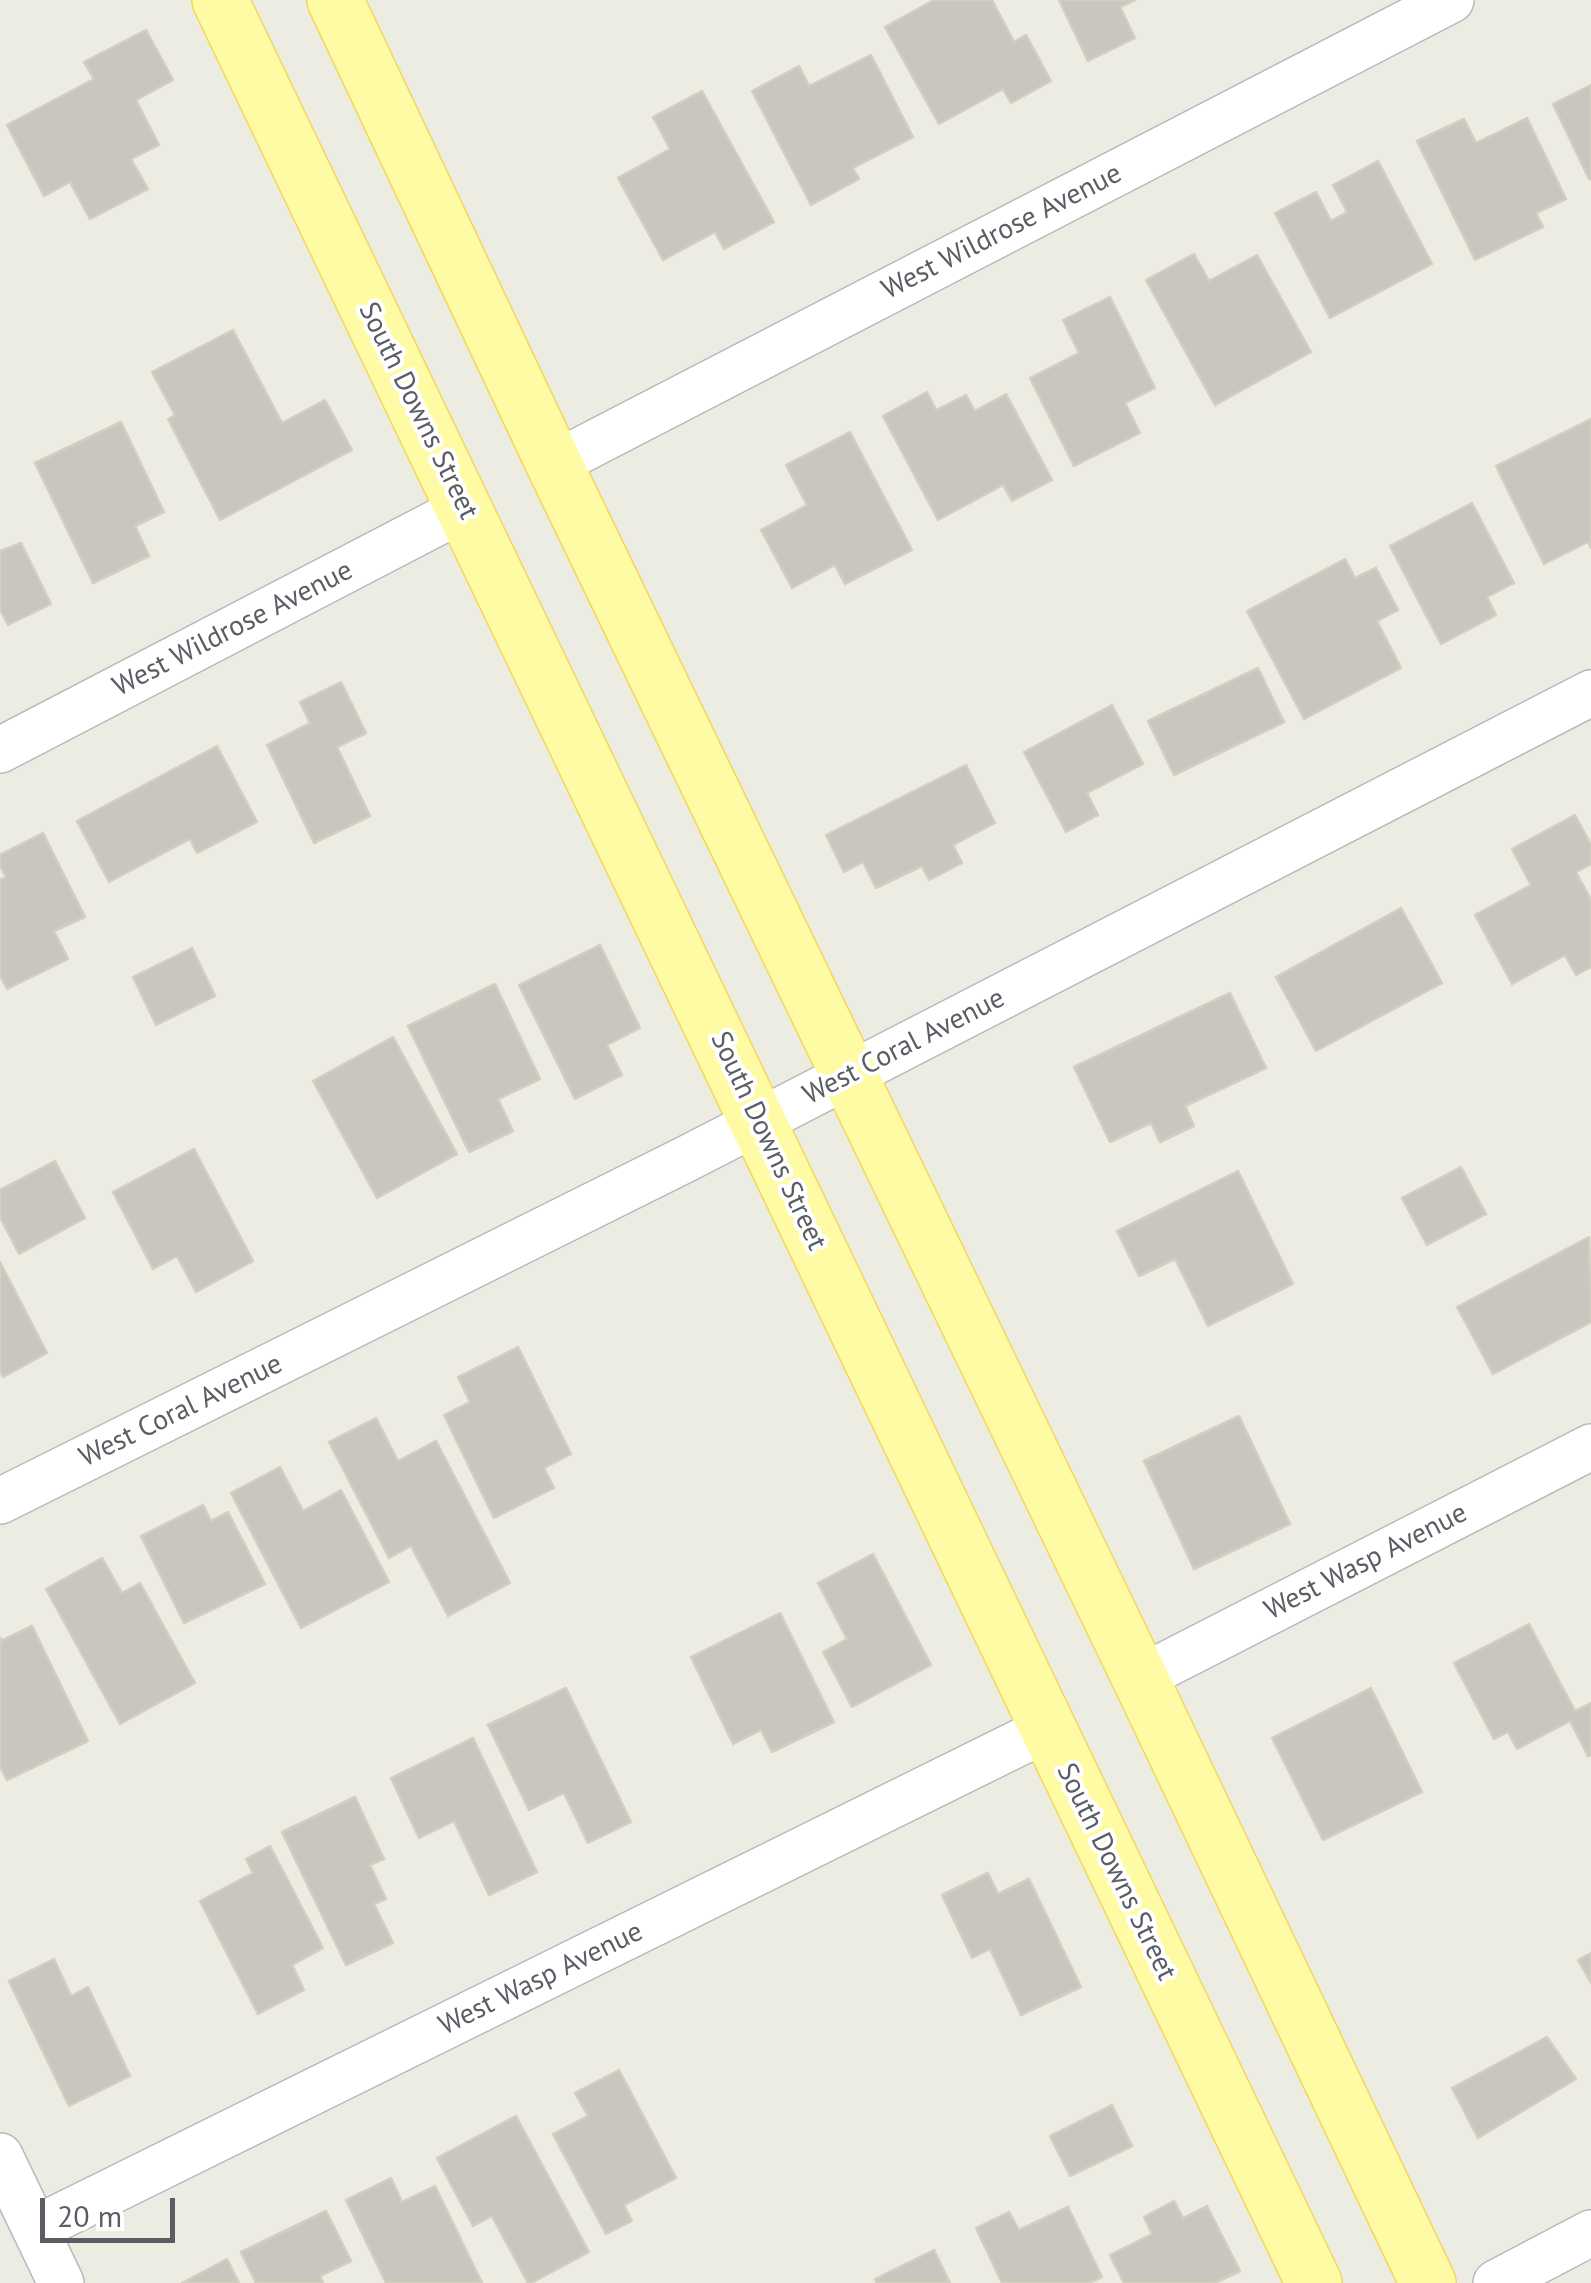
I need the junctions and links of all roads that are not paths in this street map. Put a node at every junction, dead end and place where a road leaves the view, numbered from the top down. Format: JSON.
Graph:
{"nodes":[{"id":1,"x":220,"y":0,"type":"edge"},
{"id":2,"x":335,"y":0,"type":"edge"},
{"id":3,"x":1451,"y":0,"type":"edge"},
{"id":4,"x":554,"y":464,"type":"junction"},
{"id":5,"x":464,"y":508,"type":"junction"},
{"id":6,"x":1591,"y":694,"type":"edge"},
{"id":7,"x":0,"y":750,"type":"edge"},
{"id":8,"x":849,"y":1076,"type":"junction"},
{"id":9,"x":758,"y":1121,"type":"junction"},
{"id":10,"x":1591,"y":1447,"type":"edge"},
{"id":11,"x":0,"y":1501,"type":"edge"},
{"id":12,"x":1140,"y":1678,"type":"junction"},
{"id":13,"x":1047,"y":1729,"type":"junction"},
{"id":14,"x":0,"y":2156,"type":"edge"},
{"id":15,"x":35,"y":2229,"type":"junction"},
{"id":16,"x":1591,"y":2232,"type":"edge"},
{"id":17,"x":61,"y":2283,"type":"edge"},
{"id":18,"x":1314,"y":2283,"type":"edge"},
{"id":19,"x":1428,"y":2283,"type":"edge"},
{"id":20,"x":1496,"y":2283,"type":"edge"}],
"edges":[{"from":1,"to":5,"type":"main road","name":"South Downs Street"},
{"from":2,"to":4,"type":"main road"},
{"from":3,"to":4,"type":"street","name":"West Wildrose Avenue"},
{"from":4,"to":8,"type":"main road"},
{"from":5,"to":7,"type":"street","name":"West Wildrose Avenue"},
{"from":5,"to":9,"type":"main road","name":"South Downs Street"},
{"from":6,"to":8,"type":"street","name":"West Coral Avenue"},
{"from":8,"to":9,"type":"street","name":"West Coral Avenue"},
{"from":8,"to":12,"type":"main road"},
{"from":9,"to":11,"type":"street","name":"West Coral Avenue"},
{"from":9,"to":13,"type":"main road","name":"South Downs Street"},
{"from":10,"to":12,"type":"street","name":"West Wasp Avenue"},
{"from":12,"to":19,"type":"main road"},
{"from":13,"to":15,"type":"street","name":"West Wasp Avenue"},
{"from":13,"to":18,"type":"main road","name":"South Downs Street"},
{"from":14,"to":15,"type":"street"},
{"from":15,"to":17,"type":"street"},
{"from":16,"to":20,"type":"street"}]}
